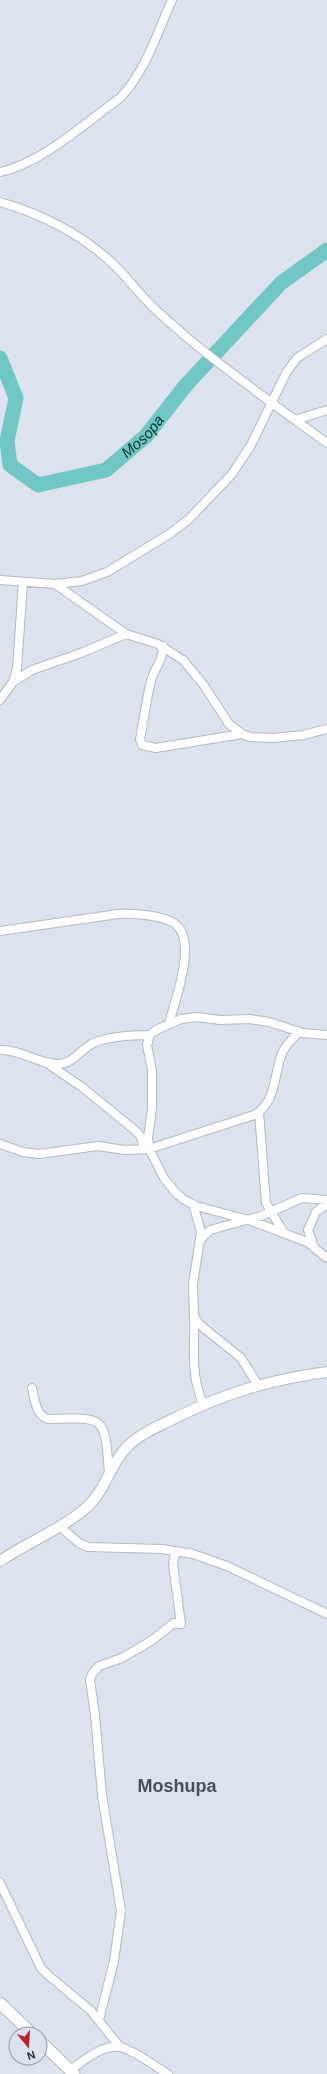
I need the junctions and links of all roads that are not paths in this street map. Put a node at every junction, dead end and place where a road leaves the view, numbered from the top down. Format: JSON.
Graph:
{"nodes":[{"id":1,"x":172,"y":0,"type":"edge"},
{"id":2,"x":0,"y":172,"type":"edge"},
{"id":3,"x":0,"y":202,"type":"edge"},
{"id":4,"x":327,"y":339,"type":"edge"},
{"id":5,"x":273,"y":402,"type":"junction"},
{"id":6,"x":327,"y":410,"type":"edge"},
{"id":7,"x":296,"y":420,"type":"junction"},
{"id":8,"x":327,"y":443,"type":"edge"},
{"id":9,"x":0,"y":580,"type":"edge"},
{"id":10,"x":23,"y":582,"type":"junction"},
{"id":11,"x":55,"y":584,"type":"junction"},
{"id":12,"x":126,"y":634,"type":"junction"},
{"id":13,"x":163,"y":646,"type":"junction"},
{"id":14,"x":13,"y":682,"type":"junction"},
{"id":15,"x":0,"y":700,"type":"edge"},
{"id":16,"x":327,"y":729,"type":"edge"},
{"id":17,"x":242,"y":734,"type":"junction"},
{"id":18,"x":0,"y":931,"type":"edge"},
{"id":19,"x":169,"y":1023,"type":"junction"},
{"id":20,"x":299,"y":1032,"type":"junction"},
{"id":21,"x":150,"y":1035,"type":"junction"},
{"id":22,"x":327,"y":1035,"type":"edge"},
{"id":23,"x":0,"y":1050,"type":"edge"},
{"id":24,"x":44,"y":1061,"type":"junction"},
{"id":25,"x":259,"y":1112,"type":"junction"},
{"id":26,"x":0,"y":1144,"type":"edge"},
{"id":27,"x":146,"y":1149,"type":"junction"},
{"id":28,"x":327,"y":1200,"type":"edge"},
{"id":29,"x":193,"y":1204,"type":"junction"},
{"id":30,"x":327,"y":1204,"type":"edge"},
{"id":31,"x":271,"y":1212,"type":"junction"},
{"id":32,"x":249,"y":1220,"type":"junction"},
{"id":33,"x":284,"y":1233,"type":"junction"},
{"id":34,"x":201,"y":1239,"type":"junction"},
{"id":35,"x":314,"y":1247,"type":"junction"},
{"id":36,"x":327,"y":1258,"type":"edge"},
{"id":37,"x":194,"y":1316,"type":"junction"},
{"id":38,"x":327,"y":1372,"type":"edge"},
{"id":39,"x":258,"y":1384,"type":"junction"},
{"id":40,"x":32,"y":1388,"type":"dead end"},
{"id":41,"x":203,"y":1404,"type":"junction"},
{"id":42,"x":109,"y":1474,"type":"junction"},
{"id":43,"x":59,"y":1526,"type":"junction"},
{"id":44,"x":176,"y":1551,"type":"junction"},
{"id":45,"x":0,"y":1561,"type":"edge"},
{"id":46,"x":327,"y":1614,"type":"edge"},
{"id":47,"x":0,"y":1883,"type":"edge"},
{"id":48,"x":0,"y":2003,"type":"edge"},
{"id":49,"x":99,"y":2020,"type":"junction"},
{"id":50,"x":24,"y":2026,"type":"edge"},
{"id":51,"x":120,"y":2047,"type":"junction"},
{"id":52,"x":48,"y":2050,"type":"edge"},
{"id":53,"x":72,"y":2072,"type":"edge"},
{"id":54,"x":168,"y":2074,"type":"edge"}],
"edges":[{"from":1,"to":2,"type":"street"},
{"from":3,"to":5,"type":"street"},
{"from":4,"to":5,"type":"street"},
{"from":5,"to":7,"type":"street"},
{"from":5,"to":11,"type":"street"},
{"from":6,"to":7,"type":"street"},
{"from":7,"to":8,"type":"street"},
{"from":9,"to":10,"type":"street"},
{"from":10,"to":11,"type":"street"},
{"from":10,"to":14,"type":"street"},
{"from":11,"to":12,"type":"street"},
{"from":12,"to":13,"type":"street"},
{"from":12,"to":14,"type":"street"},
{"from":13,"to":17,"type":"street"},
{"from":13,"to":17,"type":"street"},
{"from":14,"to":15,"type":"street"},
{"from":16,"to":17,"type":"street"},
{"from":18,"to":19,"type":"street"},
{"from":19,"to":20,"type":"street"},
{"from":19,"to":21,"type":"street"},
{"from":20,"to":22,"type":"street"},
{"from":20,"to":25,"type":"street"},
{"from":21,"to":24,"type":"street"},
{"from":21,"to":27,"type":"street"},
{"from":23,"to":24,"type":"street"},
{"from":24,"to":27,"type":"street"},
{"from":25,"to":27,"type":"street"},
{"from":25,"to":31,"type":"street"},
{"from":26,"to":27,"type":"street"},
{"from":27,"to":29,"type":"street"},
{"from":28,"to":31,"type":"street"},
{"from":29,"to":32,"type":"street"},
{"from":29,"to":34,"type":"street"},
{"from":30,"to":35,"type":"street"},
{"from":31,"to":32,"type":"street"},
{"from":31,"to":33,"type":"street"},
{"from":32,"to":33,"type":"street"},
{"from":32,"to":34,"type":"street"},
{"from":33,"to":35,"type":"street"},
{"from":34,"to":37,"type":"street"},
{"from":35,"to":36,"type":"street"},
{"from":37,"to":39,"type":"street"},
{"from":37,"to":41,"type":"street"},
{"from":38,"to":39,"type":"street"},
{"from":39,"to":41,"type":"street"},
{"from":40,"to":42,"type":"street"},
{"from":41,"to":42,"type":"street"},
{"from":42,"to":43,"type":"street"},
{"from":43,"to":44,"type":"street"},
{"from":43,"to":45,"type":"street"},
{"from":44,"to":46,"type":"street"},
{"from":44,"to":49,"type":"street"},
{"from":47,"to":49,"type":"street"},
{"from":48,"to":50,"type":"main road"},
{"from":49,"to":51,"type":"street"},
{"from":51,"to":53,"type":"street"},
{"from":51,"to":54,"type":"street"},
{"from":52,"to":53,"type":"main road"}]}
